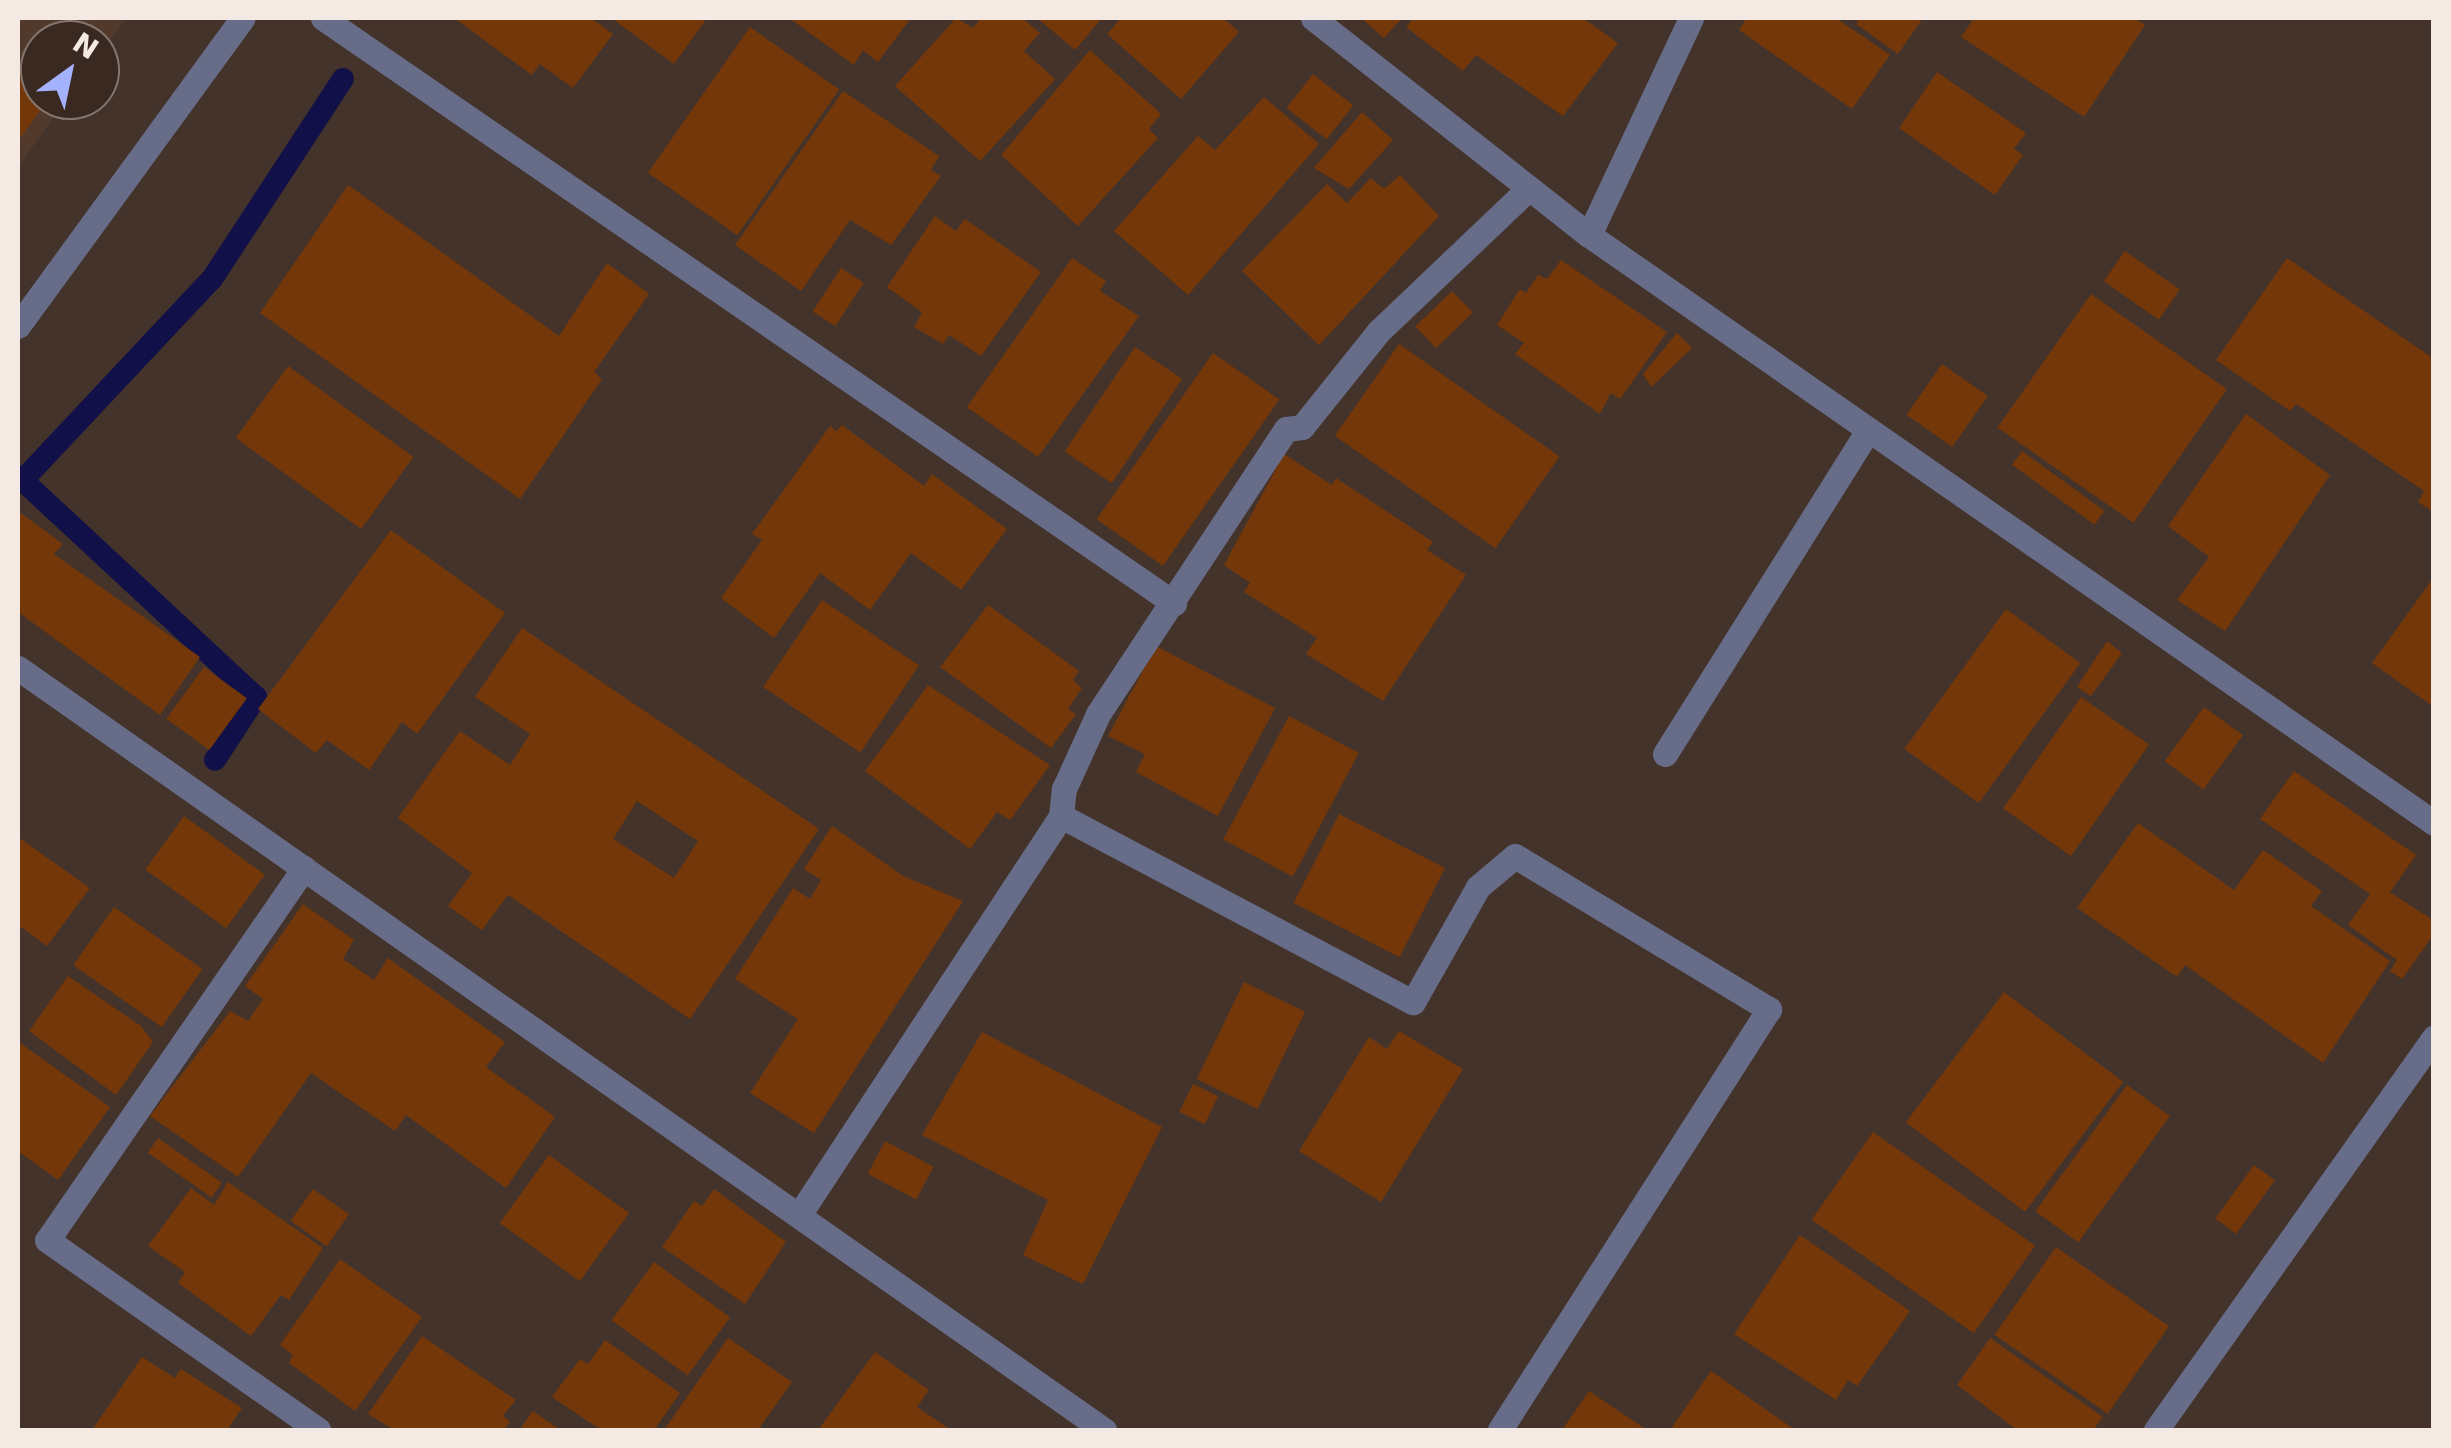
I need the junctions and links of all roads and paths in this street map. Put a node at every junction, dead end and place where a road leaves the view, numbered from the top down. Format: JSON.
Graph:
{"nodes":[{"id":1,"x":243,"y":18,"type":"edge"},
{"id":2,"x":323,"y":18,"type":"edge"},
{"id":3,"x":1313,"y":18,"type":"edge"},
{"id":4,"x":1691,"y":18,"type":"edge"},
{"id":5,"x":1529,"y":188,"type":"junction"},
{"id":6,"x":1589,"y":235,"type":"junction"},
{"id":7,"x":18,"y":326,"type":"edge"},
{"id":8,"x":1868,"y":430,"type":"junction"},
{"id":9,"x":1174,"y":603,"type":"junction"},
{"id":10,"x":18,"y":668,"type":"edge"},
{"id":11,"x":1665,"y":754,"type":"dead end"},
{"id":12,"x":1061,"y":816,"type":"junction"},
{"id":13,"x":2434,"y":822,"type":"edge"},
{"id":14,"x":304,"y":868,"type":"junction"},
{"id":15,"x":2434,"y":1038,"type":"edge"},
{"id":16,"x":800,"y":1215,"type":"junction"},
{"id":17,"x":318,"y":1430,"type":"edge"},
{"id":18,"x":1104,"y":1430,"type":"edge"},
{"id":19,"x":1500,"y":1430,"type":"edge"},
{"id":20,"x":2156,"y":1430,"type":"edge"}],
"edges":[{"from":1,"to":7,"type":"street"},
{"from":2,"to":9,"type":"street"},
{"from":3,"to":5,"type":"street"},
{"from":4,"to":6,"type":"street"},
{"from":5,"to":6,"type":"street"},
{"from":5,"to":9,"type":"street"},
{"from":6,"to":8,"type":"street"},
{"from":8,"to":11,"type":"street"},
{"from":8,"to":13,"type":"street"},
{"from":9,"to":12,"type":"street"},
{"from":10,"to":14,"type":"street"},
{"from":12,"to":16,"type":"street"},
{"from":12,"to":19,"type":"street"},
{"from":14,"to":16,"type":"street"},
{"from":14,"to":17,"type":"street"},
{"from":15,"to":20,"type":"street"},
{"from":16,"to":18,"type":"street"}]}
